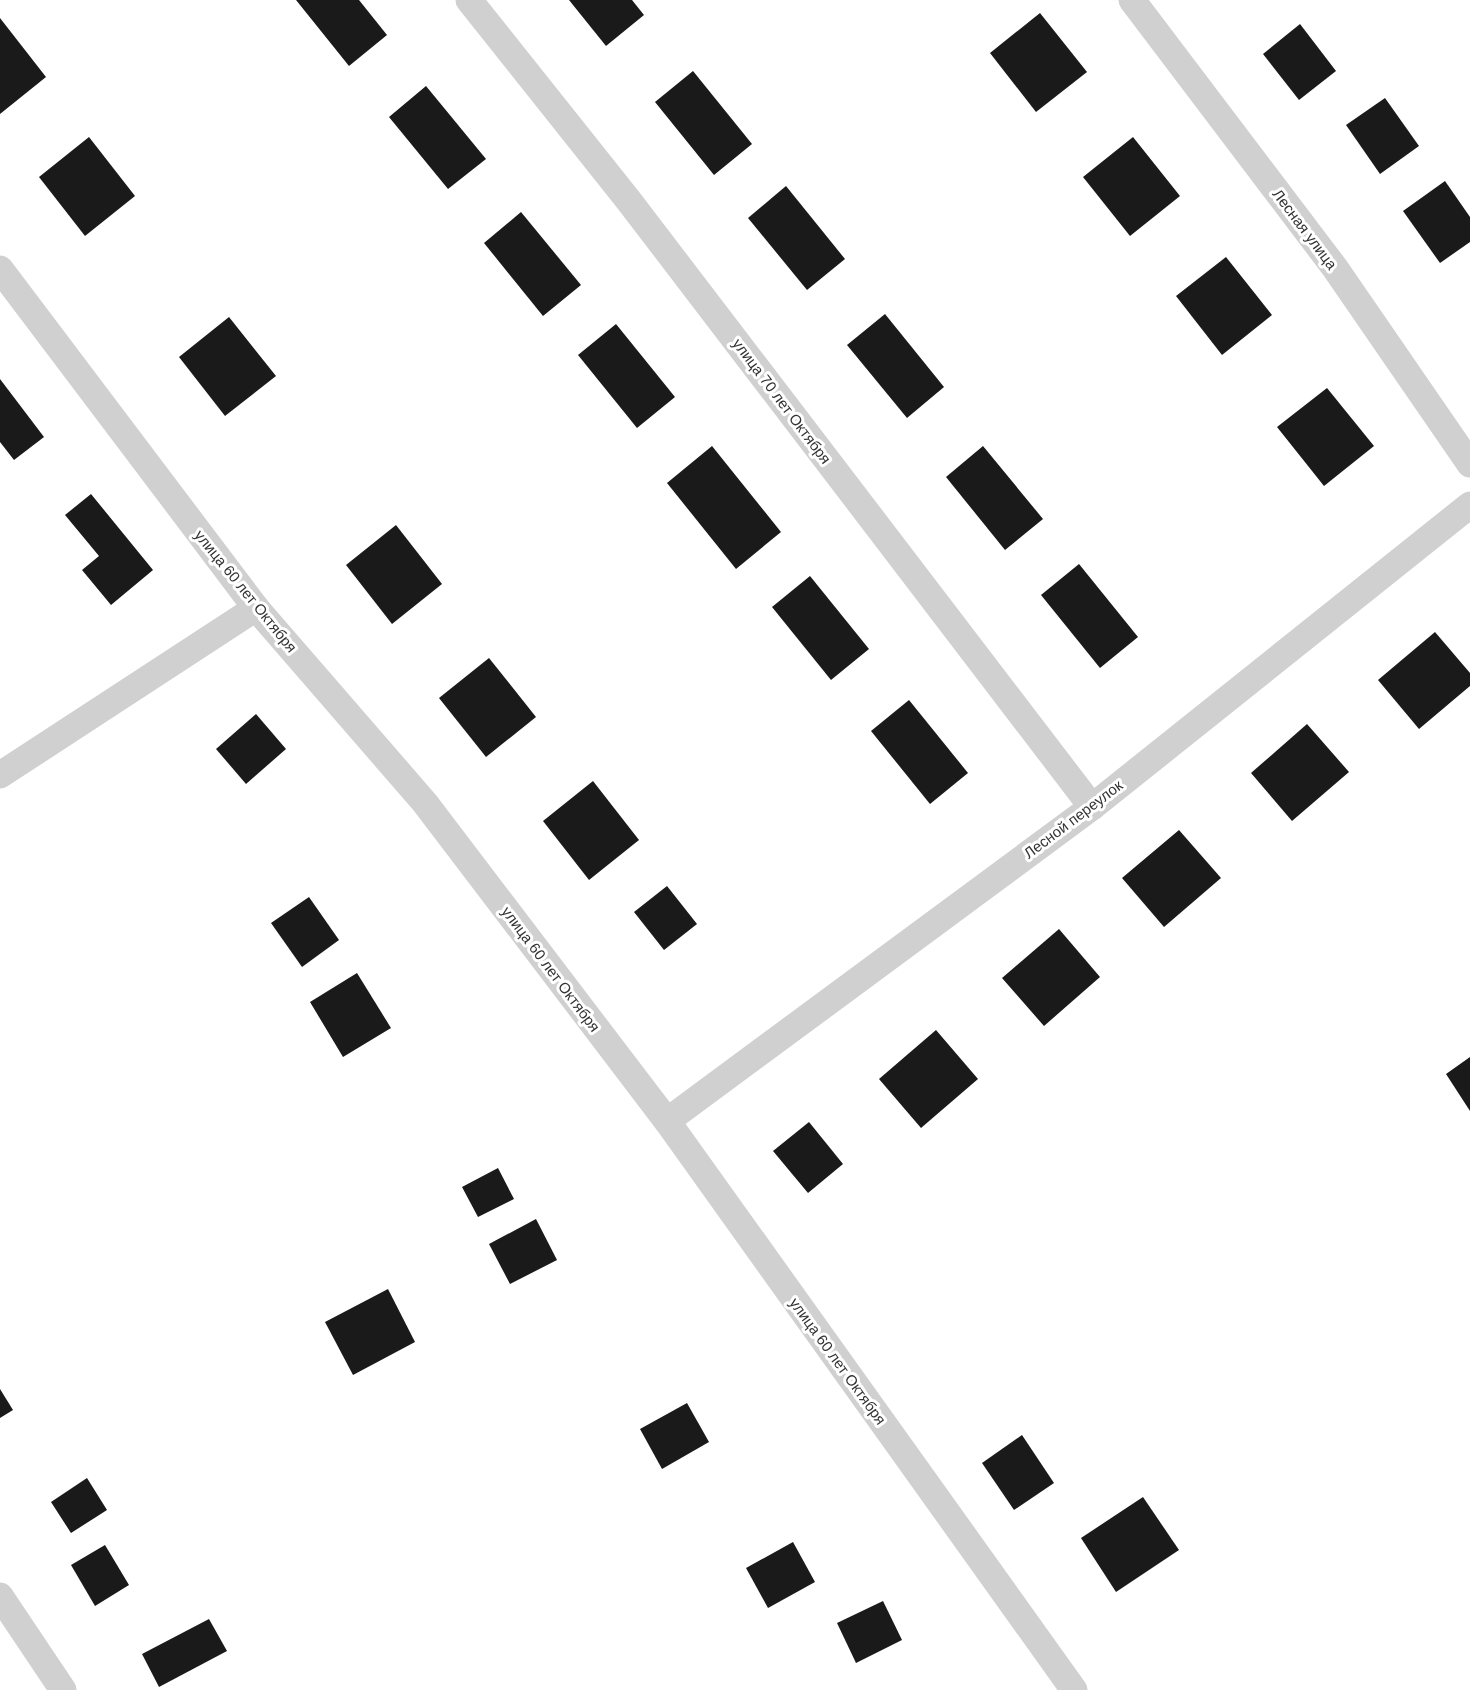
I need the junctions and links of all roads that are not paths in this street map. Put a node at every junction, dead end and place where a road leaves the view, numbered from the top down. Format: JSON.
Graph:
{"nodes":[{"id":1,"x":469,"y":0,"type":"edge"},
{"id":2,"x":1132,"y":0,"type":"edge"},
{"id":3,"x":0,"y":269,"type":"edge"},
{"id":4,"x":1470,"y":464,"type":"edge"},
{"id":5,"x":1470,"y":505,"type":"edge"},
{"id":6,"x":256,"y":608,"type":"junction"},
{"id":7,"x":0,"y":775,"type":"edge"},
{"id":8,"x":1092,"y":807,"type":"junction"},
{"id":9,"x":667,"y":1122,"type":"junction"},
{"id":10,"x":0,"y":1596,"type":"edge"},
{"id":11,"x":63,"y":1690,"type":"edge"},
{"id":12,"x":1074,"y":1690,"type":"edge"}],
"edges":[{"from":1,"to":8,"type":"street","name":"улица 70 лет Октября"},
{"from":2,"to":4,"type":"street","name":"Лесная улица"},
{"from":3,"to":6,"type":"street","name":"улица 60 лет Октября"},
{"from":5,"to":8,"type":"street","name":"Лесной переулок"},
{"from":6,"to":7,"type":"street"},
{"from":6,"to":9,"type":"street","name":"улица 60 лет Октября"},
{"from":8,"to":9,"type":"street","name":"Лесной переулок"},
{"from":9,"to":12,"type":"street","name":"улица 60 лет Октября"},
{"from":10,"to":11,"type":"street"}]}
